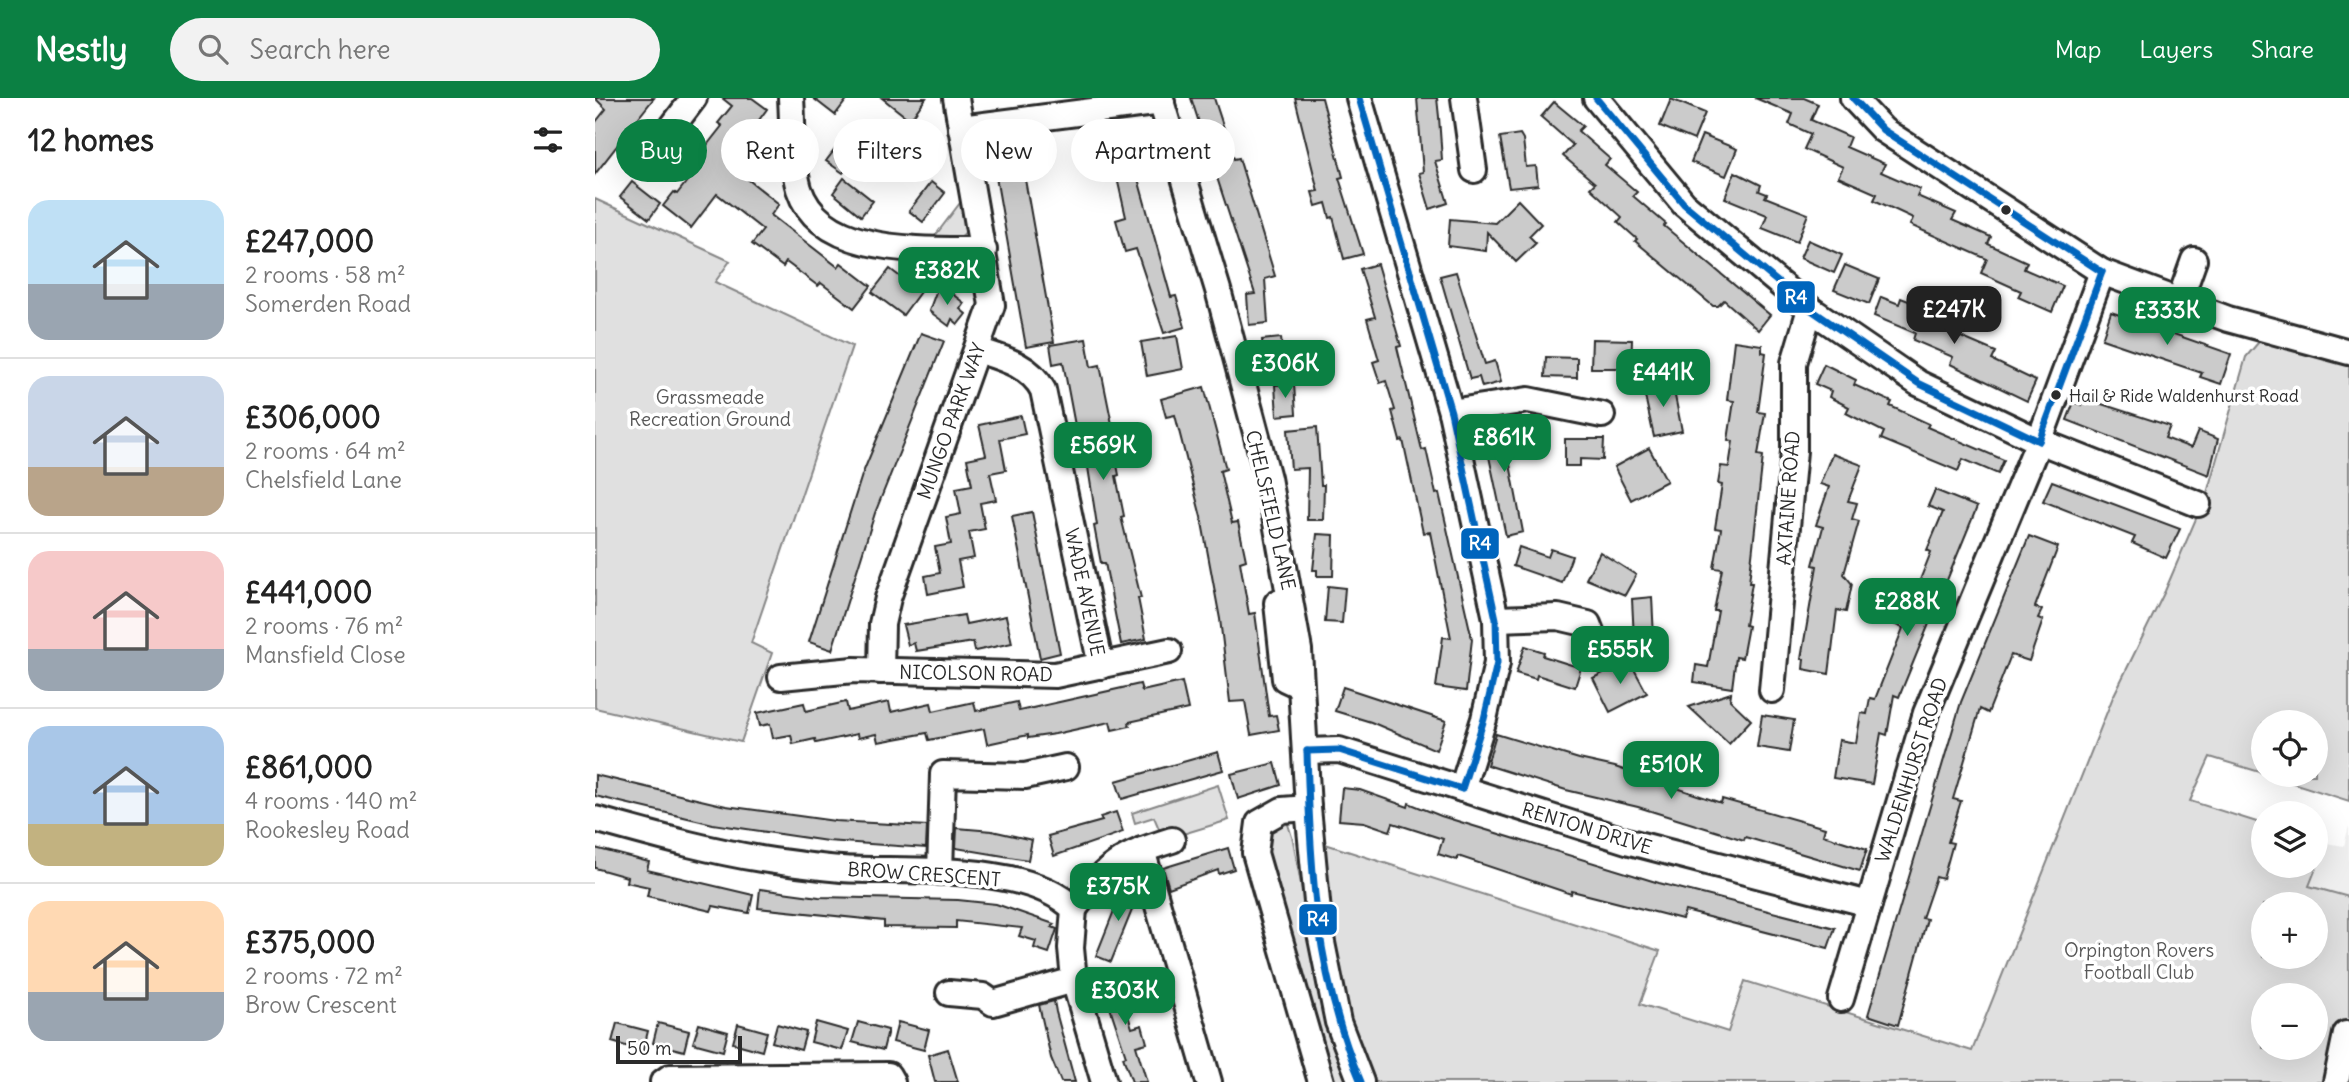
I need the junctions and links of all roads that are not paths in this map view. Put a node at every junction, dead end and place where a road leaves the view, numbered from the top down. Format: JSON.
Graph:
{"nodes":[{"id":1,"x":694,"y":98,"type":"edge"},
{"id":2,"x":791,"y":98,"type":"edge"},
{"id":3,"x":955,"y":98,"type":"edge"},
{"id":4,"x":1359,"y":98,"type":"edge"},
{"id":5,"x":1464,"y":98,"type":"edge"},
{"id":6,"x":1596,"y":98,"type":"edge"},
{"id":7,"x":1853,"y":98,"type":"edge"},
{"id":8,"x":1161,"y":100,"type":"edge"},
{"id":9,"x":678,"y":119,"type":"edge"},
{"id":10,"x":1025,"y":119,"type":"edge"},
{"id":11,"x":961,"y":128,"type":"edge"},
{"id":12,"x":1474,"y":170,"type":"dead end"},
{"id":13,"x":971,"y":182,"type":"edge"},
{"id":14,"x":984,"y":250,"type":"junction"},
{"id":15,"x":2194,"y":260,"type":"dead end"},
{"id":16,"x":2102,"y":272,"type":"junction"},
{"id":17,"x":2179,"y":302,"type":"junction"},
{"id":18,"x":1809,"y":309,"type":"junction"},
{"id":19,"x":977,"y":350,"type":"junction"},
{"id":20,"x":2349,"y":352,"type":"edge"},
{"id":21,"x":1451,"y":412,"type":"junction"},
{"id":22,"x":1602,"y":415,"type":"dead end"},
{"id":23,"x":2039,"y":441,"type":"junction"},
{"id":24,"x":2198,"y":504,"type":"dead end"},
{"id":25,"x":1496,"y":619,"type":"junction"},
{"id":26,"x":1593,"y":626,"type":"dead end"},
{"id":27,"x":1169,"y":651,"type":"dead end"},
{"id":28,"x":1101,"y":666,"type":"junction"},
{"id":29,"x":881,"y":671,"type":"junction"},
{"id":30,"x":781,"y":677,"type":"dead end"},
{"id":31,"x":1772,"y":690,"type":"dead end"},
{"id":32,"x":1307,"y":751,"type":"junction"},
{"id":33,"x":1066,"y":767,"type":"dead end"},
{"id":34,"x":1462,"y":789,"type":"junction"},
{"id":35,"x":1308,"y":808,"type":"junction"},
{"id":36,"x":595,"y":819,"type":"edge"},
{"id":37,"x":1172,"y":840,"type":"dead end"},
{"id":38,"x":1142,"y":850,"type":"junction"},
{"id":39,"x":940,"y":872,"type":"junction"},
{"id":40,"x":1869,"y":904,"type":"junction"},
{"id":41,"x":1074,"y":909,"type":"junction"},
{"id":42,"x":1074,"y":980,"type":"junction"},
{"id":43,"x":949,"y":993,"type":"dead end"},
{"id":44,"x":1841,"y":999,"type":"dead end"},
{"id":45,"x":2346,"y":1034,"type":"dead end"},
{"id":46,"x":663,"y":1082,"type":"edge"},
{"id":47,"x":892,"y":1082,"type":"edge"},
{"id":48,"x":1104,"y":1082,"type":"edge"},
{"id":49,"x":1209,"y":1082,"type":"edge"},
{"id":50,"x":1321,"y":1082,"type":"edge"},
{"id":51,"x":1361,"y":1082,"type":"edge"},
{"id":52,"x":2336,"y":1082,"type":"edge"}],
"edges":[{"from":1,"to":9,"type":"street"},
{"from":2,"to":14,"type":"street"},
{"from":3,"to":11,"type":"street","name":"MUNGO PARK WAY"},
{"from":4,"to":21,"type":"street"},
{"from":5,"to":12,"type":"street"},
{"from":6,"to":18,"type":"street"},
{"from":7,"to":16,"type":"street"},
{"from":8,"to":10,"type":"street"},
{"from":8,"to":32,"type":"street","name":"CHELSFIELD LANE"},
{"from":13,"to":14,"type":"street","name":"MUNGO PARK WAY"},
{"from":14,"to":19,"type":"street","name":"MUNGO PARK WAY"},
{"from":15,"to":17,"type":"street"},
{"from":16,"to":17,"type":"street"},
{"from":16,"to":23,"type":"street","name":"WALDENHURST ROAD"},
{"from":17,"to":20,"type":"street"},
{"from":18,"to":23,"type":"street"},
{"from":18,"to":31,"type":"street","name":"AXTAINE ROAD"},
{"from":19,"to":28,"type":"street","name":"WADE AVENUE"},
{"from":19,"to":29,"type":"street","name":"MUNGO PARK WAY"},
{"from":21,"to":22,"type":"street"},
{"from":21,"to":25,"type":"street"},
{"from":23,"to":24,"type":"street"},
{"from":23,"to":40,"type":"street","name":"WALDENHURST ROAD"},
{"from":25,"to":26,"type":"street"},
{"from":25,"to":34,"type":"street"},
{"from":27,"to":28,"type":"street","name":"NICOLSON ROAD"},
{"from":28,"to":29,"type":"street","name":"NICOLSON ROAD"},
{"from":29,"to":30,"type":"street","name":"NICOLSON ROAD"},
{"from":32,"to":34,"type":"street","name":"RENTON DRIVE"},
{"from":32,"to":35,"type":"street","name":"CHELSFIELD LANE"},
{"from":33,"to":39,"type":"street"},
{"from":34,"to":40,"type":"street","name":"RENTON DRIVE"},
{"from":35,"to":50,"type":"street"},
{"from":35,"to":51,"type":"street","name":"CHELSFIELD LANE"},
{"from":36,"to":39,"type":"street","name":"BROW CRESCENT"},
{"from":37,"to":38,"type":"street"},
{"from":38,"to":41,"type":"street"},
{"from":38,"to":49,"type":"street"},
{"from":39,"to":41,"type":"street","name":"BROW CRESCENT"},
{"from":40,"to":44,"type":"street","name":"WALDENHURST ROAD"},
{"from":41,"to":42,"type":"street"},
{"from":42,"to":43,"type":"street"},
{"from":42,"to":48,"type":"street"},
{"from":45,"to":52,"type":"street"},
{"from":46,"to":47,"type":"street"}]}
